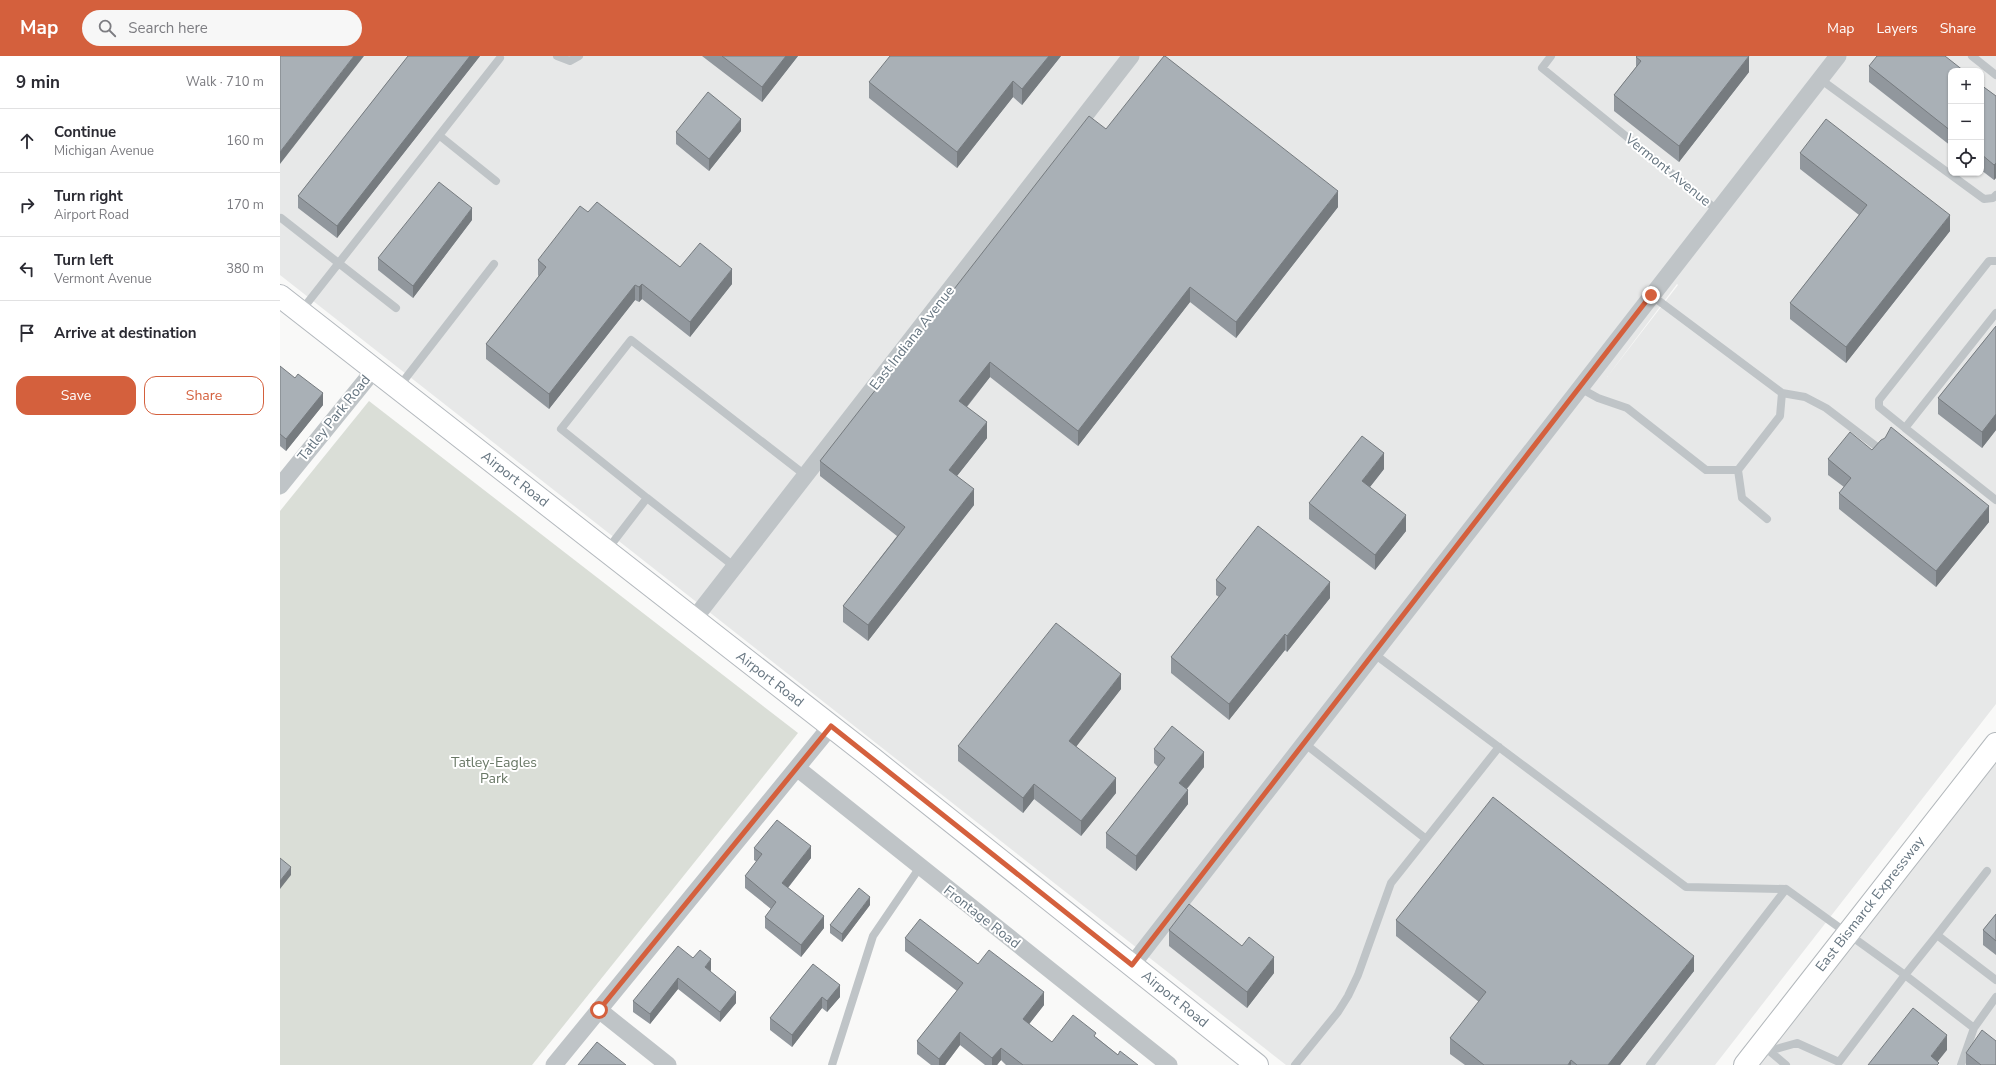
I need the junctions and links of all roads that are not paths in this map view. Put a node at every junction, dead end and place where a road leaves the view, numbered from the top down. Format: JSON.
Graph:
{"nodes":[{"id":1,"x":557,"y":56,"type":"edge"},
{"id":2,"x":580,"y":56,"type":"edge"},
{"id":3,"x":1131,"y":56,"type":"edge"},
{"id":4,"x":1551,"y":56,"type":"edge"},
{"id":5,"x":1838,"y":56,"type":"edge"},
{"id":6,"x":1972,"y":56,"type":"edge"},
{"id":7,"x":500,"y":58,"type":"dead end"},
{"id":8,"x":1996,"y":75,"type":"edge"},
{"id":9,"x":1820,"y":79,"type":"junction"},
{"id":10,"x":440,"y":136,"type":"junction"},
{"id":11,"x":496,"y":181,"type":"dead end"},
{"id":12,"x":1996,"y":195,"type":"edge"},
{"id":13,"x":1717,"y":210,"type":"junction"},
{"id":14,"x":281,"y":218,"type":"edge"},
{"id":15,"x":1996,"y":261,"type":"edge"},
{"id":16,"x":339,"y":263,"type":"junction"},
{"id":17,"x":494,"y":264,"type":"dead end"},
{"id":18,"x":1651,"y":295,"type":"junction"},
{"id":19,"x":280,"y":296,"type":"edge"},
{"id":20,"x":396,"y":308,"type":"dead end"},
{"id":21,"x":301,"y":312,"type":"junction"},
{"id":22,"x":1996,"y":313,"type":"edge"},
{"id":23,"x":374,"y":370,"type":"junction"},
{"id":24,"x":398,"y":388,"type":"junction"},
{"id":25,"x":1580,"y":388,"type":"junction"},
{"id":26,"x":1782,"y":393,"type":"junction"},
{"id":27,"x":1906,"y":428,"type":"junction"},
{"id":28,"x":1881,"y":450,"type":"edge"},
{"id":29,"x":1738,"y":470,"type":"junction"},
{"id":30,"x":805,"y":475,"type":"junction"},
{"id":31,"x":280,"y":486,"type":"edge"},
{"id":32,"x":647,"y":498,"type":"junction"},
{"id":33,"x":1996,"y":500,"type":"edge"},
{"id":34,"x":1767,"y":519,"type":"dead end"},
{"id":35,"x":606,"y":550,"type":"junction"},
{"id":36,"x":735,"y":567,"type":"junction"},
{"id":37,"x":694,"y":619,"type":"junction"},
{"id":38,"x":1373,"y":653,"type":"junction"},
{"id":39,"x":831,"y":726,"type":"junction"},
{"id":40,"x":1304,"y":743,"type":"junction"},
{"id":41,"x":1996,"y":744,"type":"edge"},
{"id":42,"x":1499,"y":747,"type":"junction"},
{"id":43,"x":797,"y":768,"type":"junction"},
{"id":44,"x":1426,"y":839,"type":"junction"},
{"id":45,"x":920,"y":867,"type":"junction"},
{"id":46,"x":1987,"y":871,"type":"dead end"},
{"id":47,"x":1786,"y":889,"type":"junction"},
{"id":48,"x":1847,"y":934,"type":"junction"},
{"id":49,"x":1937,"y":935,"type":"junction"},
{"id":50,"x":1132,"y":965,"type":"junction"},
{"id":51,"x":1905,"y":975,"type":"junction"},
{"id":52,"x":1996,"y":980,"type":"edge"},
{"id":53,"x":1996,"y":997,"type":"edge"},
{"id":54,"x":599,"y":1010,"type":"junction"},
{"id":55,"x":1974,"y":1028,"type":"junction"},
{"id":56,"x":1765,"y":1048,"type":"junction"},
{"id":57,"x":1839,"y":1064,"type":"edge"},
{"id":58,"x":554,"y":1065,"type":"edge"},
{"id":59,"x":668,"y":1065,"type":"edge"},
{"id":60,"x":832,"y":1065,"type":"edge"},
{"id":61,"x":1168,"y":1065,"type":"edge"},
{"id":62,"x":1257,"y":1065,"type":"edge"},
{"id":63,"x":1295,"y":1065,"type":"edge"},
{"id":64,"x":1650,"y":1065,"type":"edge"},
{"id":65,"x":1745,"y":1065,"type":"edge"},
{"id":66,"x":1786,"y":1065,"type":"edge"},
{"id":67,"x":1961,"y":1065,"type":"edge"}],
"edges":[{"from":1,"to":2,"type":"lane"},
{"from":3,"to":30,"type":"street","name":"East Indiana Avenue"},
{"from":4,"to":13,"type":"lane","name":"Vermont Avenue"},
{"from":5,"to":9,"type":"street"},
{"from":6,"to":8,"type":"lane"},
{"from":7,"to":10,"type":"lane"},
{"from":9,"to":12,"type":"lane"},
{"from":9,"to":13,"type":"street"},
{"from":10,"to":11,"type":"lane"},
{"from":10,"to":16,"type":"lane"},
{"from":13,"to":18,"type":"street","name":"Vermont Avenue"},
{"from":14,"to":16,"type":"lane"},
{"from":15,"to":27,"type":"lane"},
{"from":16,"to":20,"type":"lane"},
{"from":16,"to":21,"type":"lane"},
{"from":17,"to":24,"type":"lane"},
{"from":18,"to":25,"type":"street","name":"Vermont Avenue"},
{"from":18,"to":26,"type":"lane"},
{"from":19,"to":21,"type":"main road","name":"Airport Road"},
{"from":21,"to":23,"type":"main road","name":"Airport Road"},
{"from":22,"to":27,"type":"lane"},
{"from":23,"to":24,"type":"main road","name":"Airport Road"},
{"from":23,"to":31,"type":"street","name":"Tatley Park Road"},
{"from":24,"to":35,"type":"main road","name":"Airport Road"},
{"from":25,"to":29,"type":"lane"},
{"from":25,"to":38,"type":"street","name":"Vermont Avenue"},
{"from":26,"to":28,"type":"lane"},
{"from":26,"to":29,"type":"lane"},
{"from":27,"to":33,"type":"lane"},
{"from":29,"to":34,"type":"lane"},
{"from":30,"to":32,"type":"lane"},
{"from":30,"to":36,"type":"street","name":"East Indiana Avenue"},
{"from":32,"to":35,"type":"lane"},
{"from":32,"to":36,"type":"lane"},
{"from":35,"to":37,"type":"main road","name":"Airport Road"},
{"from":36,"to":37,"type":"street","name":"East Indiana Avenue"},
{"from":37,"to":39,"type":"main road","name":"Airport Road"},
{"from":38,"to":40,"type":"street","name":"Vermont Avenue"},
{"from":38,"to":42,"type":"lane"},
{"from":39,"to":43,"type":"street"},
{"from":39,"to":50,"type":"main road","name":"Airport Road"},
{"from":40,"to":44,"type":"lane"},
{"from":40,"to":50,"type":"street","name":"Vermont Avenue"},
{"from":41,"to":48,"type":"main road","name":"East Bismarck Expressway"},
{"from":42,"to":44,"type":"lane"},
{"from":42,"to":47,"type":"lane"},
{"from":43,"to":45,"type":"street","name":"Frontage Road"},
{"from":43,"to":54,"type":"street"},
{"from":44,"to":63,"type":"lane"},
{"from":45,"to":60,"type":"lane"},
{"from":45,"to":61,"type":"street","name":"Frontage Road"},
{"from":46,"to":49,"type":"lane"},
{"from":47,"to":48,"type":"lane"},
{"from":47,"to":64,"type":"lane"},
{"from":48,"to":51,"type":"lane"},
{"from":48,"to":56,"type":"main road","name":"East Bismarck Expressway"},
{"from":49,"to":51,"type":"lane"},
{"from":49,"to":52,"type":"lane"},
{"from":50,"to":62,"type":"main road","name":"Airport Road"},
{"from":51,"to":55,"type":"lane"},
{"from":51,"to":57,"type":"lane"},
{"from":53,"to":55,"type":"lane"},
{"from":54,"to":58,"type":"street"},
{"from":54,"to":59,"type":"street"},
{"from":55,"to":67,"type":"lane"},
{"from":56,"to":57,"type":"lane"},
{"from":56,"to":65,"type":"main road","name":"East Bismarck Expressway"},
{"from":56,"to":66,"type":"lane"}]}
